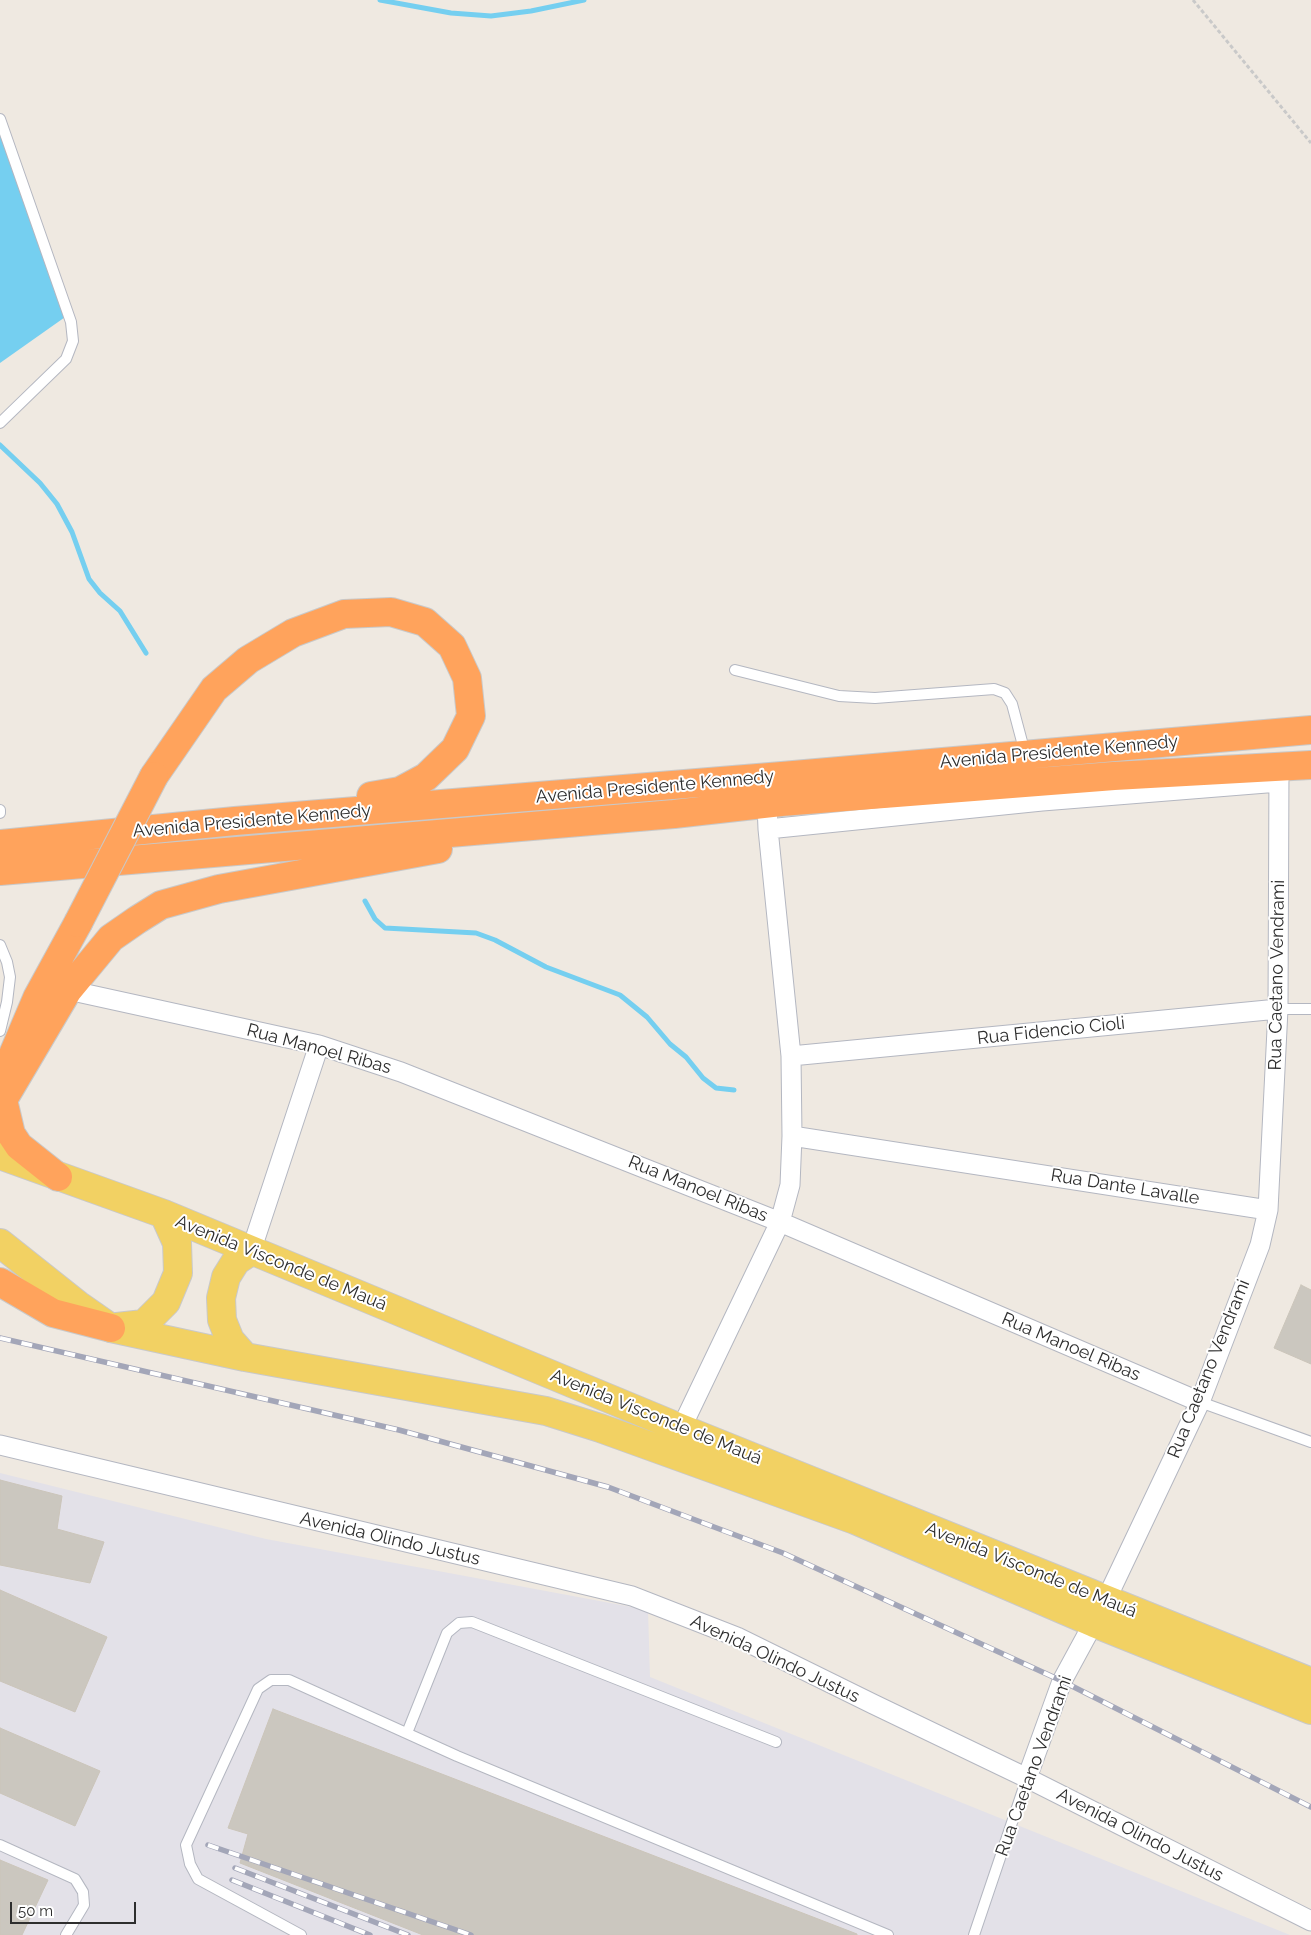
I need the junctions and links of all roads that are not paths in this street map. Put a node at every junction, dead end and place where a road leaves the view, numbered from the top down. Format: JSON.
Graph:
{"nodes":[{"id":1,"x":0,"y":119,"type":"edge"},
{"id":2,"x":0,"y":423,"type":"edge"},
{"id":3,"x":735,"y":670,"type":"dead end"},
{"id":4,"x":1311,"y":730,"type":"edge"},
{"id":5,"x":1025,"y":754,"type":"junction"},
{"id":6,"x":1311,"y":765,"type":"edge"},
{"id":7,"x":1279,"y":774,"type":"junction"},
{"id":8,"x":674,"y":814,"type":"junction"},
{"id":9,"x":767,"y":816,"type":"junction"},
{"id":10,"x":234,"y":821,"type":"junction"},
{"id":11,"x":0,"y":844,"type":"edge"},
{"id":12,"x":0,"y":871,"type":"edge"},
{"id":13,"x":0,"y":945,"type":"edge"},
{"id":14,"x":68,"y":990,"type":"junction"},
{"id":15,"x":1278,"y":1009,"type":"junction"},
{"id":16,"x":1311,"y":1009,"type":"edge"},
{"id":17,"x":0,"y":1031,"type":"edge"},
{"id":18,"x":319,"y":1045,"type":"junction"},
{"id":19,"x":791,"y":1056,"type":"junction"},
{"id":20,"x":3,"y":1100,"type":"junction"},
{"id":21,"x":792,"y":1136,"type":"junction"},
{"id":22,"x":0,"y":1155,"type":"edge"},
{"id":23,"x":58,"y":1177,"type":"junction"},
{"id":24,"x":1268,"y":1210,"type":"junction"},
{"id":25,"x":164,"y":1214,"type":"junction"},
{"id":26,"x":780,"y":1222,"type":"junction"},
{"id":27,"x":0,"y":1243,"type":"edge"},
{"id":28,"x":251,"y":1251,"type":"junction"},
{"id":29,"x":0,"y":1282,"type":"edge"},
{"id":30,"x":111,"y":1328,"type":"junction"},
{"id":31,"x":245,"y":1357,"type":"junction"},
{"id":32,"x":1200,"y":1402,"type":"junction"},
{"id":33,"x":680,"y":1428,"type":"junction"},
{"id":34,"x":1311,"y":1442,"type":"edge"},
{"id":35,"x":0,"y":1445,"type":"edge"},
{"id":36,"x":670,"y":1453,"type":"junction"},
{"id":37,"x":1100,"y":1611,"type":"junction"},
{"id":38,"x":1311,"y":1682,"type":"edge"},
{"id":39,"x":1311,"y":1710,"type":"edge"},
{"id":40,"x":407,"y":1733,"type":"junction"},
{"id":41,"x":776,"y":1742,"type":"dead end"},
{"id":42,"x":1027,"y":1778,"type":"junction"},
{"id":43,"x":0,"y":1845,"type":"edge"},
{"id":44,"x":1311,"y":1921,"type":"edge"},
{"id":45,"x":66,"y":1935,"type":"edge"},
{"id":46,"x":301,"y":1935,"type":"edge"},
{"id":47,"x":888,"y":1935,"type":"edge"},
{"id":48,"x":974,"y":1935,"type":"edge"}],
"edges":[{"from":1,"to":2,"type":"lane"},
{"from":3,"to":5,"type":"lane"},
{"from":4,"to":5,"type":"highway","name":"Avenida Presidente Kennedy"},
{"from":5,"to":10,"type":"highway","name":"Avenida Presidente Kennedy"},
{"from":6,"to":7,"type":"highway","name":"Avenida Presidente Kennedy"},
{"from":7,"to":9,"type":"highway","name":"Avenida Presidente Kennedy"},
{"from":7,"to":15,"type":"street","name":"Rua Caetano Vendrami"},
{"from":8,"to":9,"type":"highway","name":"Avenida Presidente Kennedy"},
{"from":8,"to":12,"type":"highway","name":"Avenida Presidente Kennedy"},
{"from":8,"to":14,"type":"highway"},
{"from":9,"to":19,"type":"street"},
{"from":10,"to":11,"type":"highway","name":"Avenida Presidente Kennedy"},
{"from":10,"to":20,"type":"highway","bridge":true},
{"from":13,"to":17,"type":"lane"},
{"from":14,"to":18,"type":"street","name":"Rua Manoel Ribas"},
{"from":14,"to":20,"type":"highway"},
{"from":15,"to":16,"type":"lane","name":"Rua Fidencio Cioli"},
{"from":15,"to":19,"type":"street","name":"Rua Fidencio Cioli"},
{"from":15,"to":24,"type":"street","name":"Rua Caetano Vendrami"},
{"from":18,"to":26,"type":"street","name":"Rua Manoel Ribas"},
{"from":18,"to":28,"type":"street"},
{"from":19,"to":21,"type":"street"},
{"from":20,"to":23,"type":"highway"},
{"from":21,"to":24,"type":"street","name":"Rua Dante Lavalle"},
{"from":21,"to":26,"type":"street"},
{"from":22,"to":23,"type":"main road","name":"Avenida Visconde de Mauá"},
{"from":23,"to":25,"type":"main road","name":"Avenida Visconde de Mauá"},
{"from":24,"to":32,"type":"street","name":"Rua Caetano Vendrami"},
{"from":25,"to":28,"type":"main road","name":"Avenida Visconde de Mauá"},
{"from":25,"to":30,"type":"main road"},
{"from":26,"to":32,"type":"street","name":"Rua Manoel Ribas"},
{"from":26,"to":33,"type":"street"},
{"from":27,"to":30,"type":"main road","name":"Avenida Visconde de Mauá"},
{"from":28,"to":31,"type":"main road"},
{"from":28,"to":33,"type":"main road","name":"Avenida Visconde de Mauá"},
{"from":29,"to":30,"type":"highway"},
{"from":30,"to":31,"type":"main road","name":"Avenida Visconde de Mauá"},
{"from":31,"to":36,"type":"main road","name":"Avenida Visconde de Mauá"},
{"from":32,"to":34,"type":"lane","name":"Rua Manoel Ribas"},
{"from":32,"to":37,"type":"street","name":"Rua Caetano Vendrami"},
{"from":33,"to":36,"type":"street"},
{"from":33,"to":37,"type":"main road","name":"Avenida Visconde de Mauá"},
{"from":35,"to":42,"type":"street","name":"Avenida Olindo Justus"},
{"from":36,"to":37,"type":"main road","name":"Avenida Visconde de Mauá"},
{"from":37,"to":38,"type":"main road","name":"Avenida Visconde de Mauá"},
{"from":37,"to":39,"type":"main road","name":"Avenida Visconde de Mauá"},
{"from":37,"to":42,"type":"street","name":"Rua Caetano Vendrami"},
{"from":40,"to":41,"type":"lane"},
{"from":40,"to":46,"type":"lane"},
{"from":40,"to":47,"type":"lane"},
{"from":42,"to":44,"type":"street","name":"Avenida Olindo Justus"},
{"from":42,"to":48,"type":"lane","name":"Rua Caetano Vendrami"},
{"from":43,"to":45,"type":"lane"}]}
